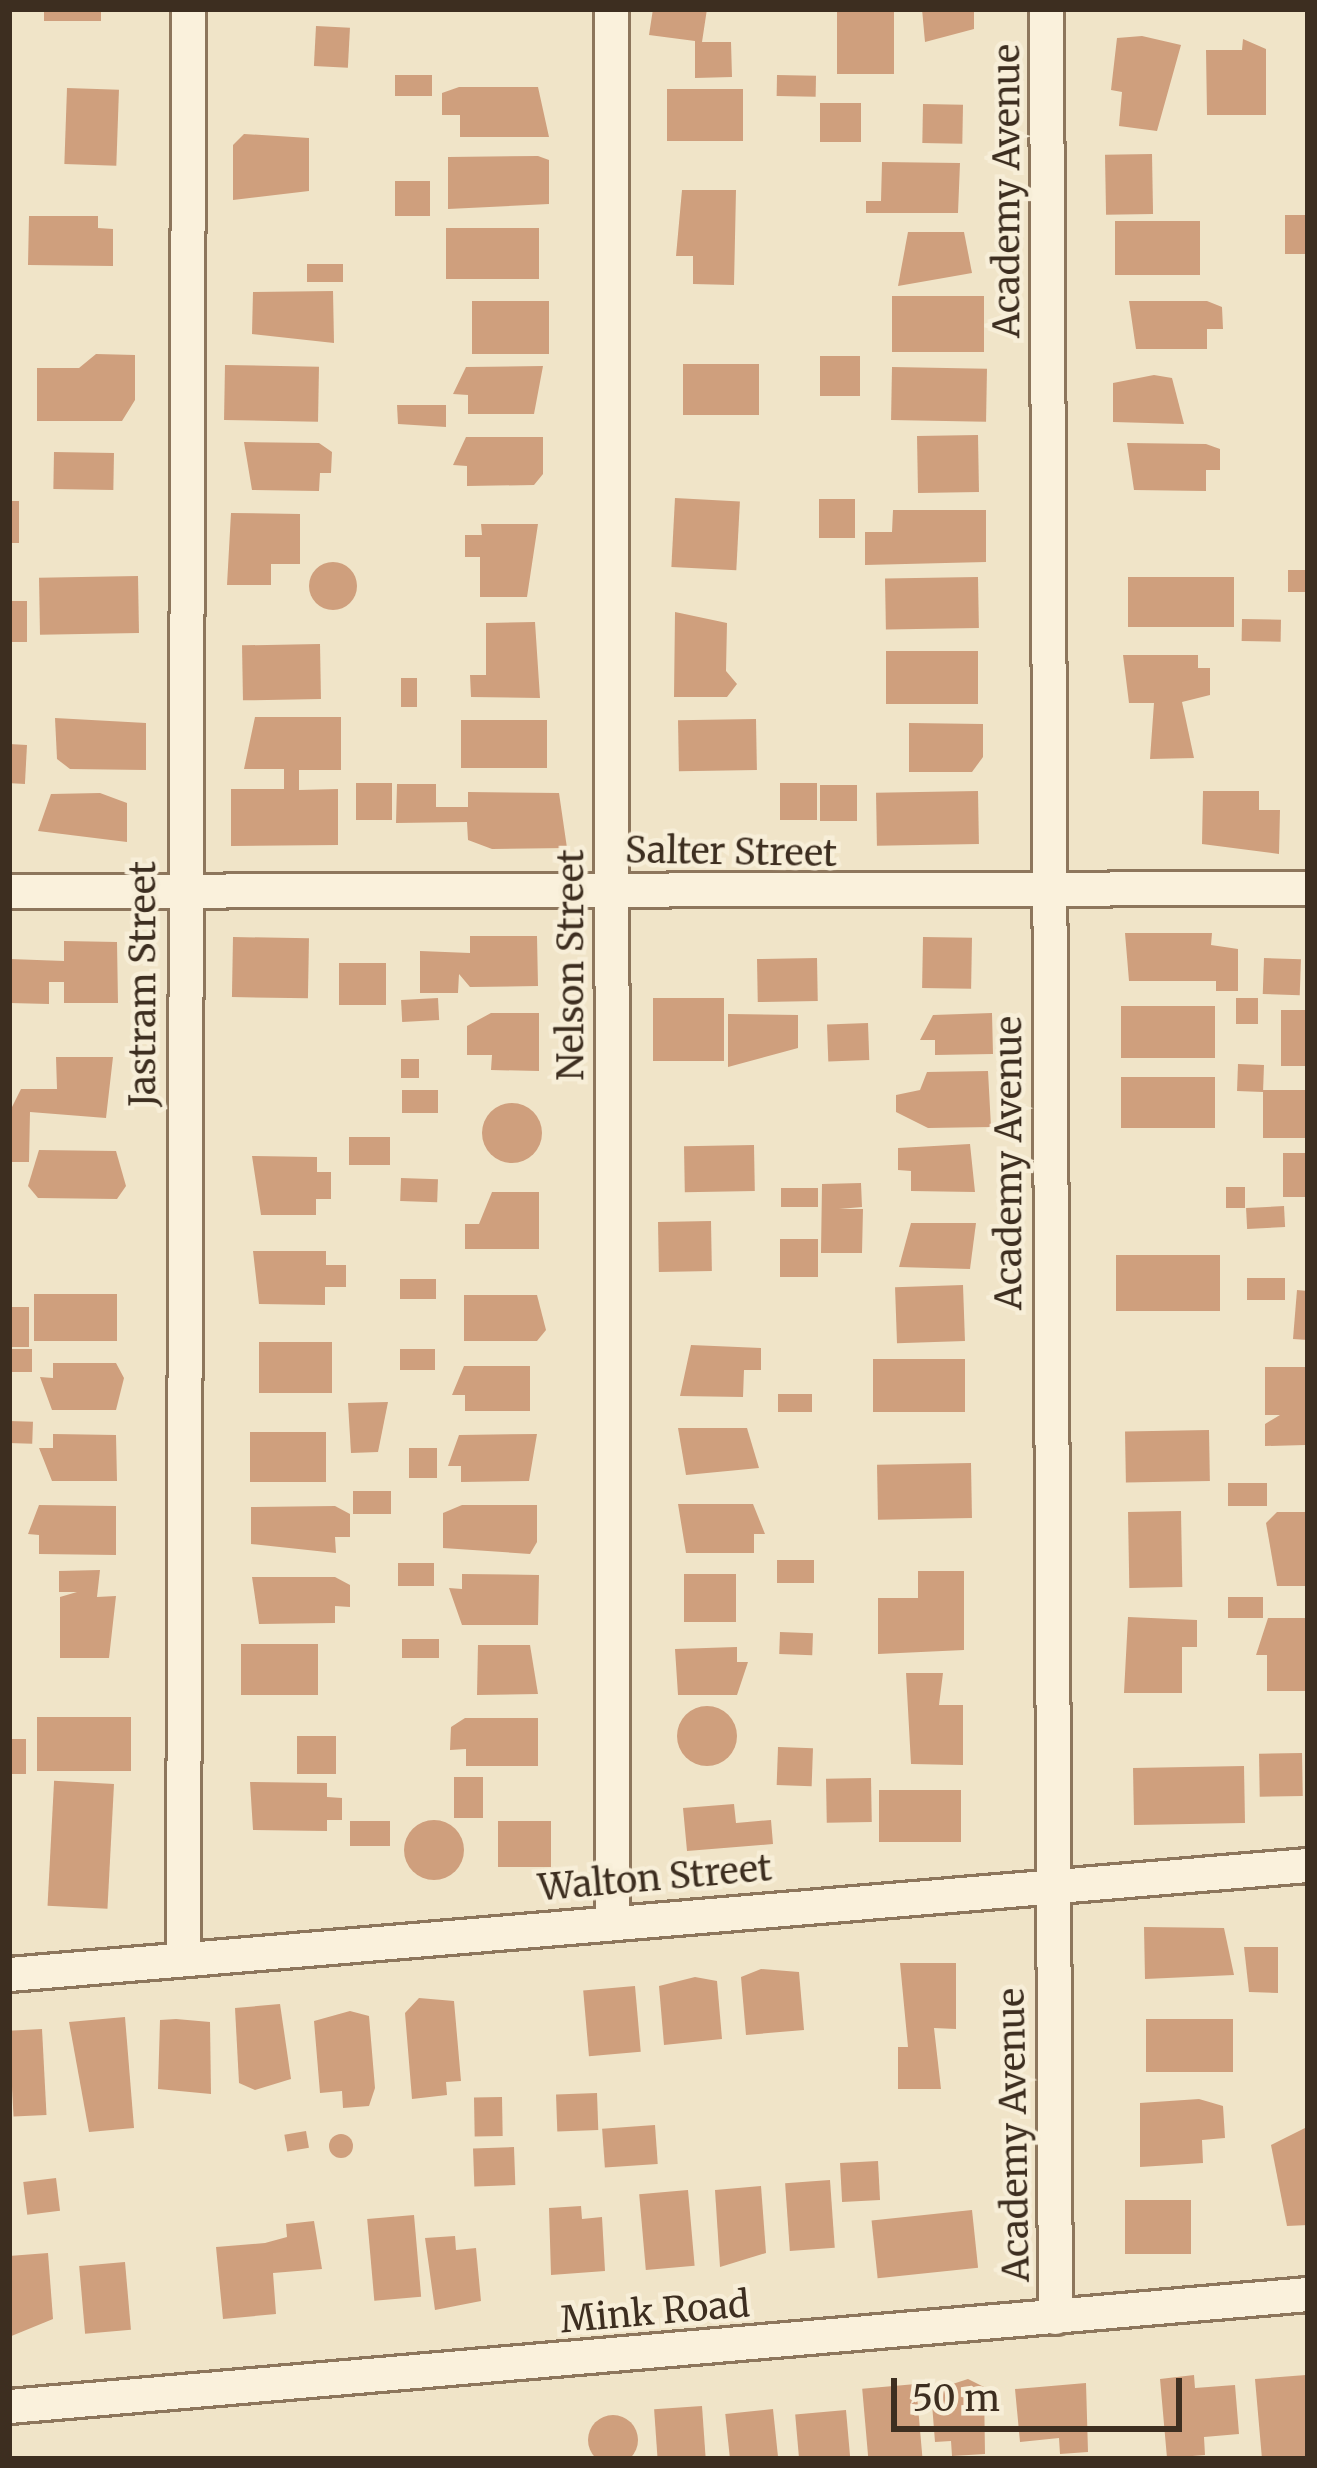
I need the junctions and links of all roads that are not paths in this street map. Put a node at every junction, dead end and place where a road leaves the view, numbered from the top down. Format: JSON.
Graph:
{"nodes":[{"id":1,"x":188,"y":9,"type":"edge"},
{"id":2,"x":610,"y":9,"type":"edge"},
{"id":3,"x":1046,"y":9,"type":"edge"},
{"id":4,"x":609,"y":888,"type":"junction"},
{"id":5,"x":1308,"y":889,"type":"edge"},
{"id":6,"x":9,"y":891,"type":"edge"},
{"id":7,"x":183,"y":891,"type":"junction"},
{"id":8,"x":1048,"y":896,"type":"junction"},
{"id":9,"x":1308,"y":1865,"type":"edge"},
{"id":10,"x":1050,"y":1885,"type":"junction"},
{"id":11,"x":612,"y":1921,"type":"junction"},
{"id":12,"x":183,"y":1958,"type":"junction"},
{"id":13,"x":9,"y":1974,"type":"edge"},
{"id":14,"x":1308,"y":2294,"type":"edge"},
{"id":15,"x":1055,"y":2317,"type":"junction"},
{"id":16,"x":9,"y":2406,"type":"edge"}],
"edges":[{"from":1,"to":7,"type":"street","name":"Jastram Street"},
{"from":2,"to":4,"type":"street","name":"Nelson Street"},
{"from":3,"to":8,"type":"street","name":"Academy Avenue"},
{"from":4,"to":7,"type":"street","name":"Salter Street"},
{"from":4,"to":8,"type":"street","name":"Salter Street"},
{"from":4,"to":11,"type":"street","name":"Nelson Street"},
{"from":5,"to":8,"type":"street","name":"Salter Street"},
{"from":6,"to":7,"type":"street","name":"Salter Street"},
{"from":7,"to":12,"type":"street","name":"Jastram Street"},
{"from":8,"to":10,"type":"street","name":"Academy Avenue"},
{"from":9,"to":10,"type":"street","name":"Walton Street"},
{"from":10,"to":11,"type":"street","name":"Walton Street"},
{"from":10,"to":15,"type":"street","name":"Academy Avenue"},
{"from":11,"to":12,"type":"street","name":"Walton Street"},
{"from":12,"to":13,"type":"street","name":"Walton Street"},
{"from":14,"to":15,"type":"street","name":"Mink Road"},
{"from":15,"to":16,"type":"street","name":"Mink Road"}]}
